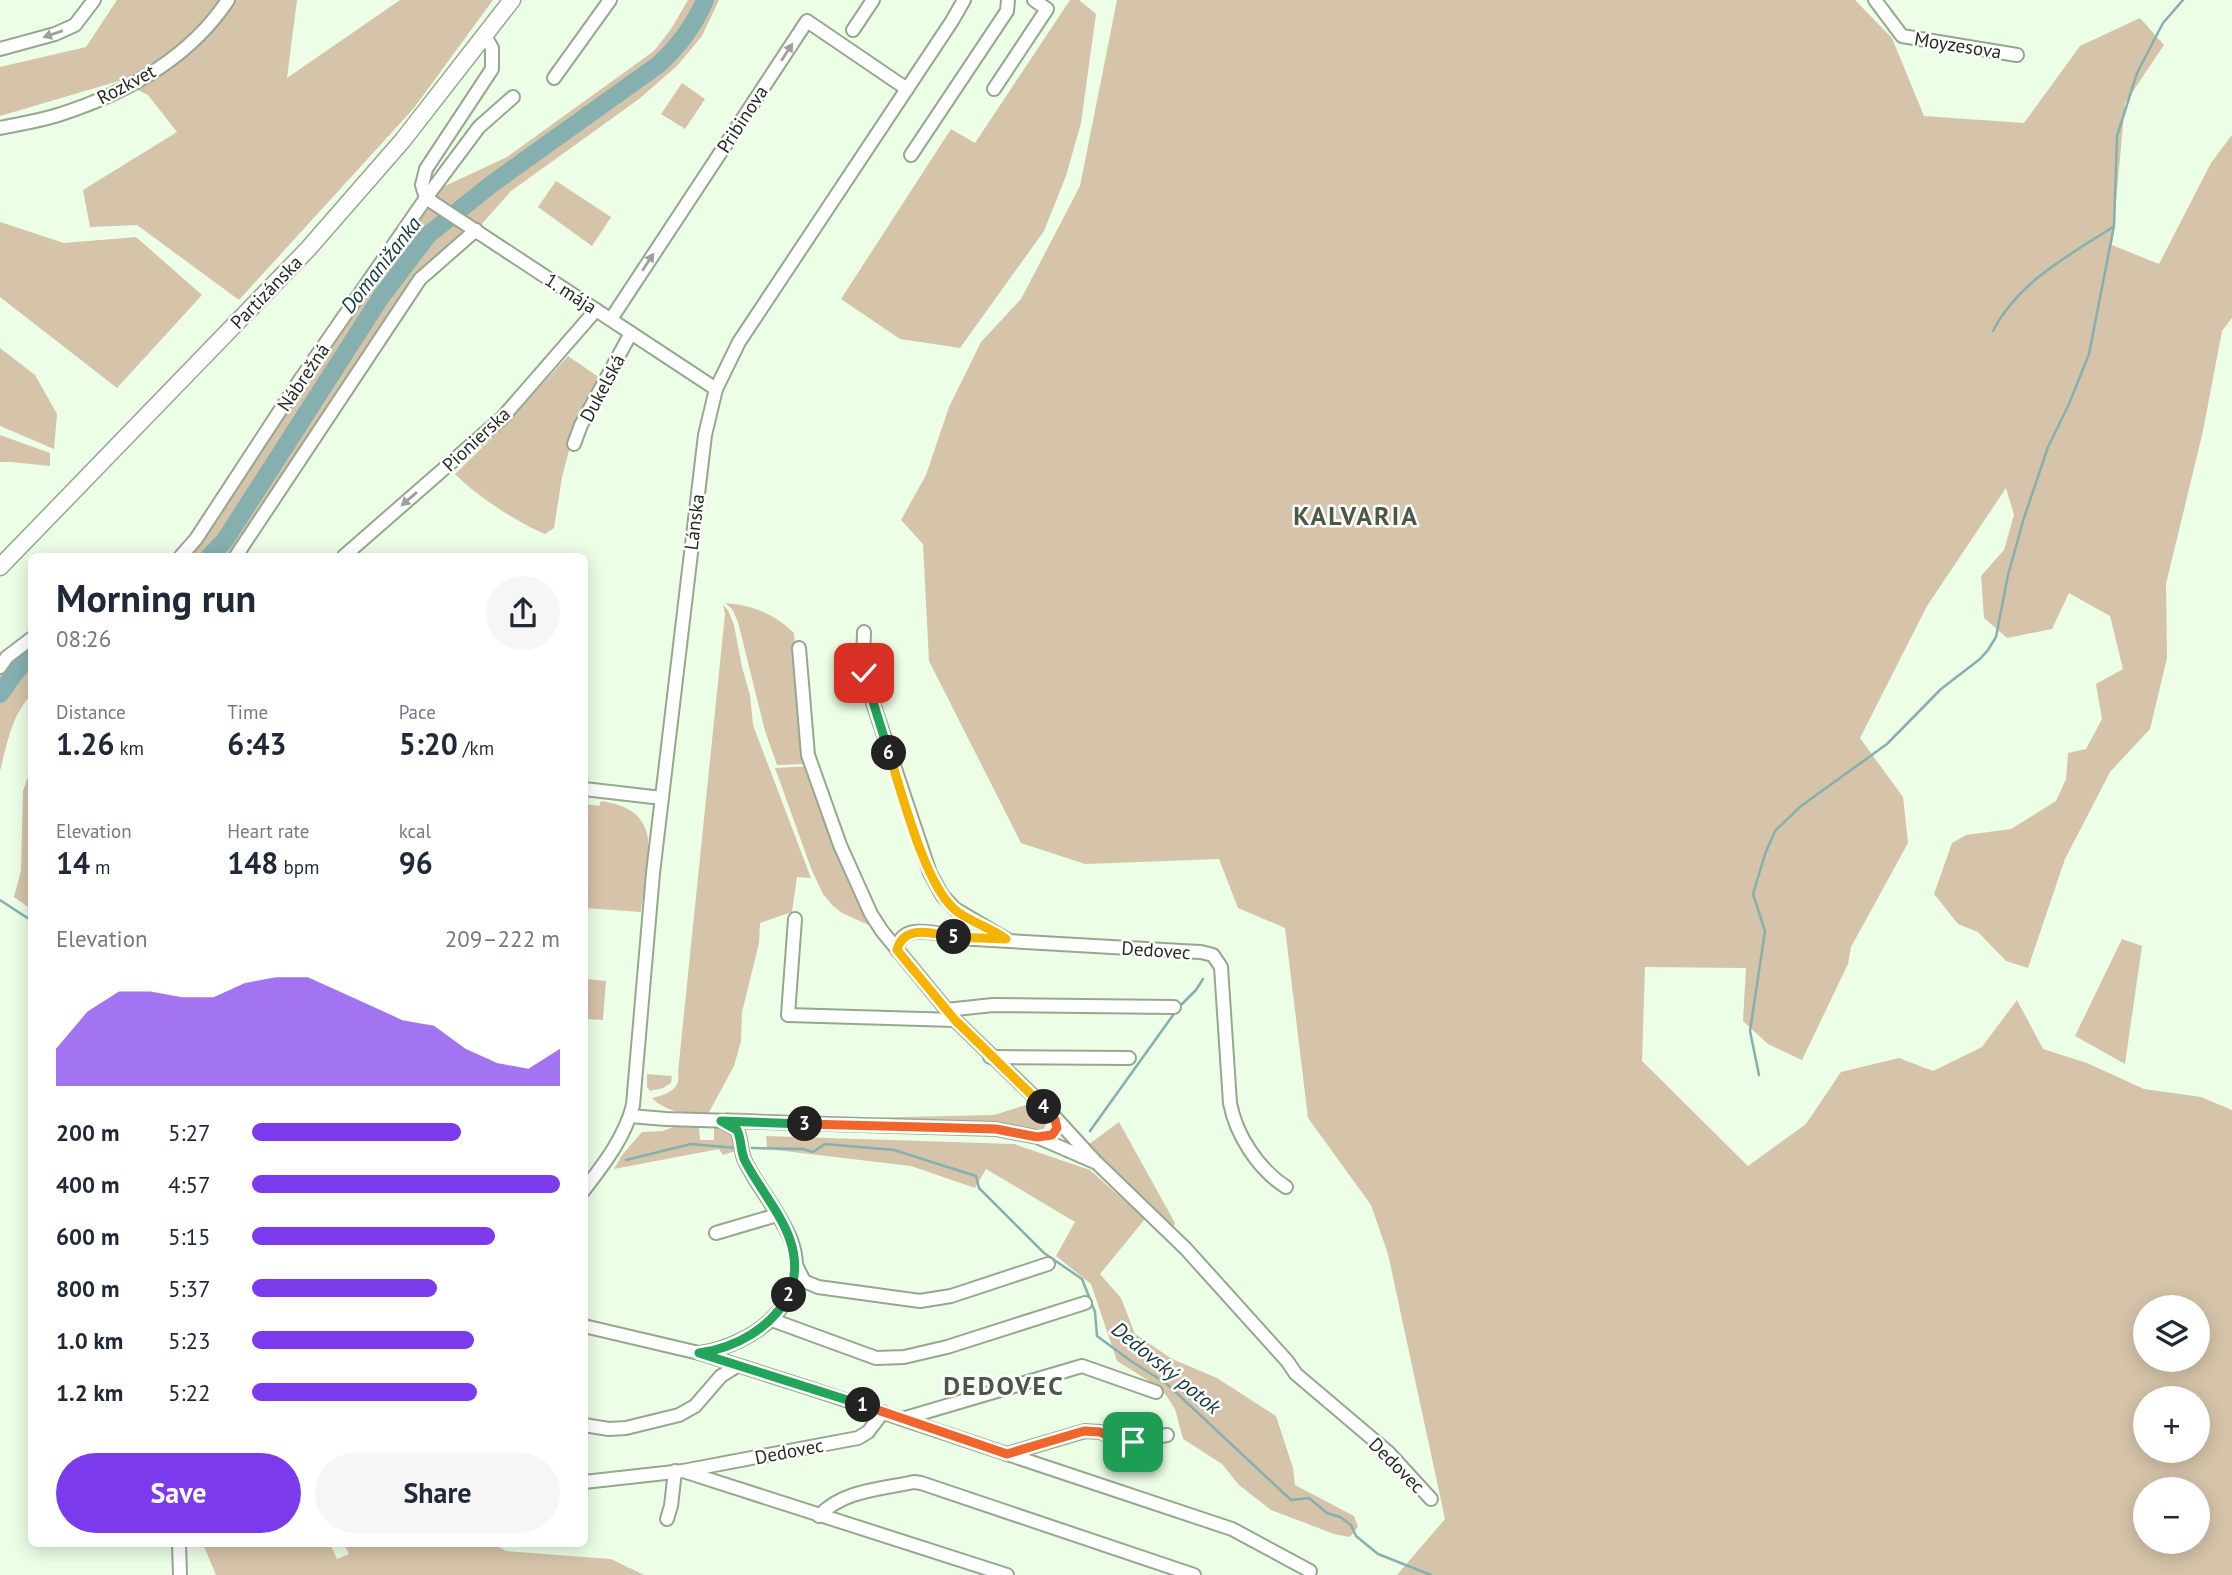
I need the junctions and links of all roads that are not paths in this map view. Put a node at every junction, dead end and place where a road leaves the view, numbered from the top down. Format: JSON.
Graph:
{"nodes":[{"id":1,"x":94,"y":0,"type":"edge"},
{"id":2,"x":229,"y":0,"type":"edge"},
{"id":3,"x":512,"y":0,"type":"edge"},
{"id":4,"x":610,"y":0,"type":"edge"},
{"id":5,"x":873,"y":0,"type":"edge"},
{"id":6,"x":964,"y":0,"type":"edge"},
{"id":7,"x":1008,"y":0,"type":"edge"},
{"id":8,"x":1034,"y":0,"type":"edge"},
{"id":9,"x":1875,"y":0,"type":"edge"},
{"id":10,"x":853,"y":30,"type":"dead end"},
{"id":11,"x":485,"y":36,"type":"junction"},
{"id":12,"x":0,"y":49,"type":"edge"},
{"id":13,"x":2017,"y":55,"type":"dead end"},
{"id":14,"x":554,"y":78,"type":"dead end"},
{"id":15,"x":907,"y":89,"type":"junction"},
{"id":16,"x":994,"y":89,"type":"dead end"},
{"id":17,"x":513,"y":97,"type":"dead end"},
{"id":18,"x":0,"y":128,"type":"edge"},
{"id":19,"x":911,"y":155,"type":"dead end"},
{"id":20,"x":426,"y":198,"type":"junction"},
{"id":21,"x":476,"y":230,"type":"junction"},
{"id":22,"x":596,"y":310,"type":"junction"},
{"id":23,"x":611,"y":319,"type":"junction"},
{"id":24,"x":631,"y":333,"type":"junction"},
{"id":25,"x":716,"y":389,"type":"junction"},
{"id":26,"x":574,"y":444,"type":"dead end"},
{"id":27,"x":184,"y":553,"type":"edge"},
{"id":28,"x":238,"y":553,"type":"edge"},
{"id":29,"x":348,"y":553,"type":"edge"},
{"id":30,"x":0,"y":567,"type":"edge"},
{"id":31,"x":864,"y":632,"type":"dead end"},
{"id":32,"x":28,"y":641,"type":"edge"},
{"id":33,"x":799,"y":648,"type":"dead end"},
{"id":34,"x":0,"y":667,"type":"edge"},
{"id":35,"x":588,"y":789,"type":"edge"},
{"id":36,"x":662,"y":798,"type":"junction"},
{"id":37,"x":871,"y":914,"type":"junction"},
{"id":38,"x":795,"y":919,"type":"dead end"},
{"id":39,"x":917,"y":932,"type":"junction"},
{"id":40,"x":1006,"y":939,"type":"junction"},
{"id":41,"x":897,"y":950,"type":"junction"},
{"id":42,"x":1174,"y":1007,"type":"dead end"},
{"id":43,"x":951,"y":1015,"type":"junction"},
{"id":44,"x":990,"y":1057,"type":"junction"},
{"id":45,"x":1129,"y":1058,"type":"dead end"},
{"id":46,"x":1051,"y":1113,"type":"junction"},
{"id":47,"x":630,"y":1116,"type":"junction"},
{"id":48,"x":721,"y":1121,"type":"junction"},
{"id":49,"x":1037,"y":1137,"type":"junction"},
{"id":50,"x":1097,"y":1163,"type":"junction"},
{"id":51,"x":588,"y":1185,"type":"edge"},
{"id":52,"x":1286,"y":1187,"type":"dead end"},
{"id":53,"x":777,"y":1215,"type":"junction"},
{"id":54,"x":716,"y":1233,"type":"dead end"},
{"id":55,"x":796,"y":1264,"type":"junction"},
{"id":56,"x":1048,"y":1264,"type":"dead end"},
{"id":57,"x":818,"y":1287,"type":"junction"},
{"id":58,"x":1086,"y":1303,"type":"dead end"},
{"id":59,"x":784,"y":1305,"type":"junction"},
{"id":60,"x":772,"y":1320,"type":"junction"},
{"id":61,"x":588,"y":1327,"type":"edge"},
{"id":62,"x":699,"y":1353,"type":"junction"},
{"id":63,"x":737,"y":1366,"type":"junction"},
{"id":64,"x":1156,"y":1392,"type":"dead end"},
{"id":65,"x":883,"y":1412,"type":"junction"},
{"id":66,"x":902,"y":1419,"type":"junction"},
{"id":67,"x":588,"y":1426,"type":"edge"},
{"id":68,"x":1167,"y":1435,"type":"dead end"},
{"id":69,"x":1007,"y":1454,"type":"junction"},
{"id":70,"x":725,"y":1463,"type":"junction"},
{"id":71,"x":679,"y":1471,"type":"junction"},
{"id":72,"x":588,"y":1482,"type":"edge"},
{"id":73,"x":722,"y":1484,"type":"junction"},
{"id":74,"x":1431,"y":1499,"type":"dead end"},
{"id":75,"x":819,"y":1516,"type":"junction"},
{"id":76,"x":667,"y":1519,"type":"dead end"},
{"id":77,"x":179,"y":1547,"type":"edge"},
{"id":78,"x":1310,"y":1571,"type":"dead end"},
{"id":79,"x":180,"y":1575,"type":"edge"},
{"id":80,"x":1007,"y":1575,"type":"edge"},
{"id":81,"x":1194,"y":1575,"type":"edge"}],
"edges":[{"from":1,"to":12,"type":"street","one_way":true},
{"from":2,"to":18,"type":"street","name":"Rozkvet"},
{"from":3,"to":11,"type":"main road","name":"Partizánska"},
{"from":4,"to":14,"type":"street"},
{"from":5,"to":10,"type":"street"},
{"from":6,"to":15,"type":"street","name":"Lánska"},
{"from":7,"to":19,"type":"street"},
{"from":8,"to":16,"type":"street"},
{"from":9,"to":13,"type":"street","name":"Moyzesova"},
{"from":11,"to":20,"type":"street"},
{"from":11,"to":30,"type":"main road","name":"Partizánska"},
{"from":23,"to":15,"type":"street","name":"Pribinova","one_way":true},
{"from":15,"to":25,"type":"street","name":"Lánska"},
{"from":17,"to":20,"type":"street","name":"Nábrežná"},
{"from":20,"to":21,"type":"street","name":"1. mája"},
{"from":20,"to":27,"type":"street","name":"Nábrežná"},
{"from":21,"to":22,"type":"street","name":"1. mája"},
{"from":21,"to":28,"type":"street"},
{"from":22,"to":23,"type":"street","name":"1. mája"},
{"from":22,"to":29,"type":"street","name":"Pionierska","one_way":true},
{"from":23,"to":24,"type":"street","name":"1. mája"},
{"from":24,"to":25,"type":"street","name":"1. mája"},
{"from":24,"to":26,"type":"street","name":"Dukelská"},
{"from":25,"to":36,"type":"street","name":"Lánska"},
{"from":31,"to":40,"type":"street"},
{"from":32,"to":34,"type":"street"},
{"from":33,"to":37,"type":"street","name":"Dedovec"},
{"from":35,"to":36,"type":"street"},
{"from":36,"to":47,"type":"street","name":"Lánska"},
{"from":37,"to":39,"type":"street","name":"Dedovec"},
{"from":37,"to":41,"type":"street","name":"Dedovec"},
{"from":38,"to":43,"type":"street"},
{"from":39,"to":40,"type":"street","name":"Dedovec"},
{"from":39,"to":41,"type":"street"},
{"from":40,"to":52,"type":"street","name":"Dedovec"},
{"from":41,"to":43,"type":"street","name":"Dedovec"},
{"from":42,"to":43,"type":"street"},
{"from":43,"to":44,"type":"street","name":"Dedovec"},
{"from":44,"to":45,"type":"street"},
{"from":44,"to":46,"type":"street","name":"Dedovec"},
{"from":46,"to":49,"type":"street"},
{"from":46,"to":50,"type":"street","name":"Dedovec"},
{"from":47,"to":48,"type":"street","name":"Dedovec"},
{"from":47,"to":51,"type":"street"},
{"from":48,"to":49,"type":"street","name":"Dedovec"},
{"from":48,"to":53,"type":"street"},
{"from":49,"to":50,"type":"street","name":"Dedovec"},
{"from":50,"to":74,"type":"street","name":"Dedovec"},
{"from":53,"to":54,"type":"street"},
{"from":53,"to":55,"type":"street"},
{"from":55,"to":57,"type":"street"},
{"from":55,"to":59,"type":"street"},
{"from":56,"to":57,"type":"street"},
{"from":57,"to":59,"type":"street"},
{"from":58,"to":60,"type":"street"},
{"from":59,"to":60,"type":"street"},
{"from":60,"to":62,"type":"street"},
{"from":61,"to":62,"type":"street"},
{"from":62,"to":63,"type":"street"},
{"from":63,"to":65,"type":"street"},
{"from":63,"to":67,"type":"street"},
{"from":64,"to":66,"type":"street"},
{"from":65,"to":66,"type":"street"},
{"from":65,"to":70,"type":"street","name":"Dedovec"},
{"from":66,"to":69,"type":"street"},
{"from":68,"to":69,"type":"street"},
{"from":69,"to":78,"type":"street"},
{"from":70,"to":71,"type":"street","name":"Dedovec"},
{"from":70,"to":73,"type":"street"},
{"from":71,"to":72,"type":"street","name":"Dedovec"},
{"from":71,"to":73,"type":"street","name":"Dedovec"},
{"from":71,"to":76,"type":"street"},
{"from":73,"to":75,"type":"street","name":"Dedovec"},
{"from":75,"to":80,"type":"street","name":"Dedovec"},
{"from":75,"to":81,"type":"street"},
{"from":77,"to":79,"type":"street"}]}
